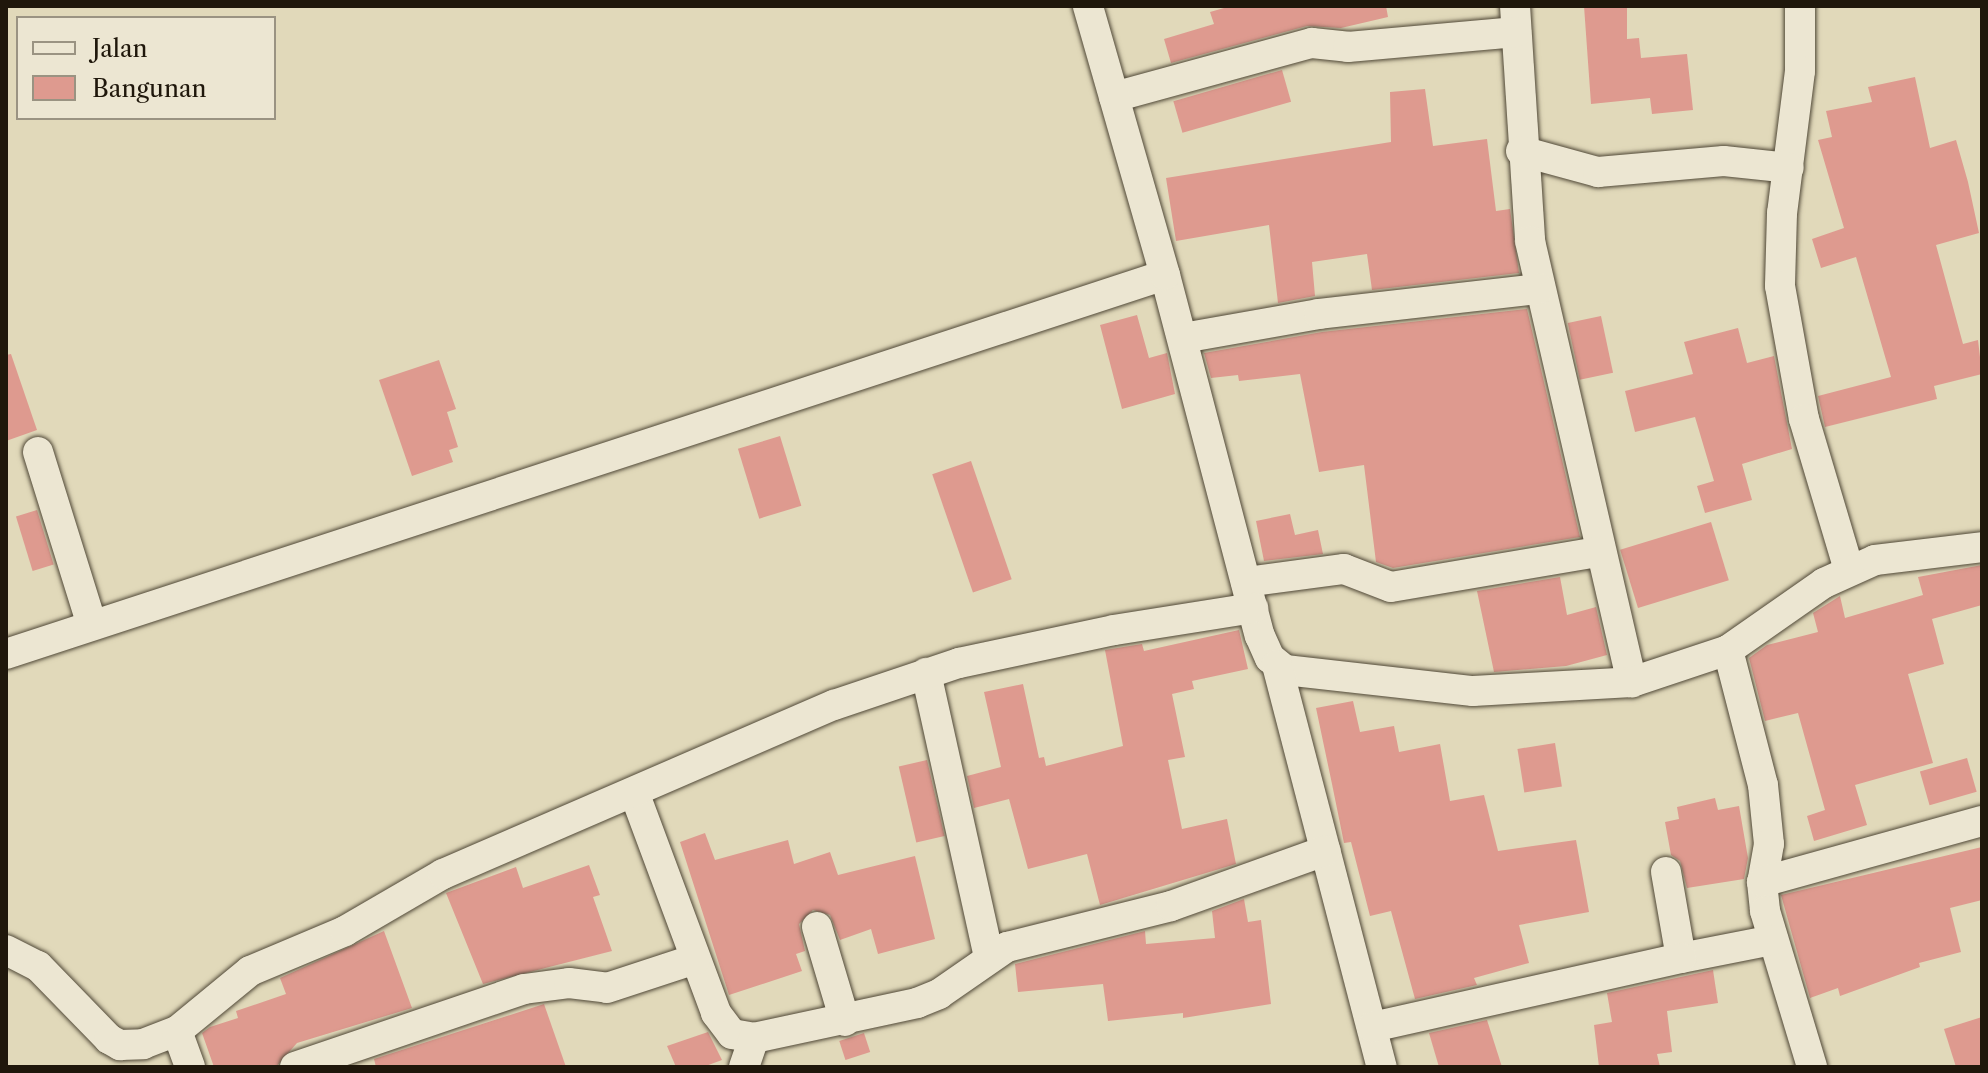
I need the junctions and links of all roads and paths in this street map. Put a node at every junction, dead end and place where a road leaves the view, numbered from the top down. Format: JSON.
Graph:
{"nodes":[{"id":1,"x":1088,"y":6,"type":"edge"},
{"id":2,"x":1800,"y":6,"type":"edge"},
{"id":3,"x":1515,"y":19,"type":"edge"},
{"id":4,"x":1114,"y":97,"type":"junction"},
{"id":5,"x":1521,"y":151,"type":"junction"},
{"id":6,"x":1789,"y":168,"type":"junction"},
{"id":7,"x":1165,"y":275,"type":"junction"},
{"id":8,"x":1540,"y":289,"type":"junction"},
{"id":9,"x":1183,"y":338,"type":"junction"},
{"id":10,"x":38,"y":452,"type":"dead end"},
{"id":11,"x":1982,"y":547,"type":"edge"},
{"id":12,"x":1599,"y":552,"type":"junction"},
{"id":13,"x":1849,"y":570,"type":"junction"},
{"id":14,"x":1249,"y":595,"type":"junction"},
{"id":15,"x":92,"y":625,"type":"junction"},
{"id":16,"x":1728,"y":650,"type":"junction"},
{"id":17,"x":6,"y":654,"type":"edge"},
{"id":18,"x":1277,"y":665,"type":"junction"},
{"id":19,"x":926,"y":673,"type":"junction"},
{"id":20,"x":1632,"y":682,"type":"junction"},
{"id":21,"x":634,"y":792,"type":"junction"},
{"id":22,"x":1982,"y":821,"type":"edge"},
{"id":23,"x":1325,"y":851,"type":"junction"},
{"id":24,"x":1666,"y":872,"type":"dead end"},
{"id":25,"x":1762,"y":882,"type":"junction"},
{"id":26,"x":817,"y":927,"type":"dead end"},
{"id":27,"x":1773,"y":940,"type":"junction"},
{"id":28,"x":6,"y":950,"type":"edge"},
{"id":29,"x":989,"y":957,"type":"junction"},
{"id":30,"x":1681,"y":958,"type":"junction"},
{"id":31,"x":695,"y":959,"type":"junction"},
{"id":32,"x":845,"y":1021,"type":"junction"},
{"id":33,"x":1372,"y":1027,"type":"junction"},
{"id":34,"x":177,"y":1031,"type":"junction"},
{"id":35,"x":754,"y":1038,"type":"junction"},
{"id":36,"x":190,"y":1067,"type":"edge"},
{"id":37,"x":295,"y":1067,"type":"edge"},
{"id":38,"x":744,"y":1067,"type":"edge"},
{"id":39,"x":1382,"y":1067,"type":"edge"},
{"id":40,"x":1812,"y":1067,"type":"edge"}],
"edges":[{"from":1,"to":4,"type":"street"},
{"from":2,"to":6,"type":"street"},
{"from":3,"to":4,"type":"street"},
{"from":3,"to":5,"type":"street"},
{"from":4,"to":7,"type":"street"},
{"from":5,"to":6,"type":"street"},
{"from":5,"to":8,"type":"street"},
{"from":6,"to":13,"type":"street"},
{"from":7,"to":9,"type":"street"},
{"from":7,"to":15,"type":"street"},
{"from":8,"to":9,"type":"street"},
{"from":8,"to":12,"type":"street"},
{"from":9,"to":14,"type":"street"},
{"from":10,"to":15,"type":"street"},
{"from":11,"to":13,"type":"street"},
{"from":12,"to":14,"type":"street"},
{"from":12,"to":20,"type":"street"},
{"from":13,"to":16,"type":"street"},
{"from":14,"to":18,"type":"street"},
{"from":14,"to":19,"type":"street"},
{"from":15,"to":17,"type":"street"},
{"from":16,"to":20,"type":"street"},
{"from":16,"to":25,"type":"street"},
{"from":18,"to":20,"type":"street"},
{"from":18,"to":23,"type":"street"},
{"from":19,"to":21,"type":"street"},
{"from":19,"to":29,"type":"street"},
{"from":21,"to":31,"type":"street"},
{"from":21,"to":34,"type":"street"},
{"from":22,"to":25,"type":"street"},
{"from":23,"to":29,"type":"street"},
{"from":23,"to":33,"type":"street"},
{"from":24,"to":30,"type":"street"},
{"from":25,"to":27,"type":"street"},
{"from":26,"to":32,"type":"street"},
{"from":27,"to":30,"type":"street"},
{"from":27,"to":40,"type":"street"},
{"from":28,"to":34,"type":"street"},
{"from":29,"to":32,"type":"street"},
{"from":30,"to":33,"type":"street"},
{"from":31,"to":35,"type":"street"},
{"from":31,"to":37,"type":"street"},
{"from":32,"to":35,"type":"street"},
{"from":33,"to":39,"type":"street"},
{"from":34,"to":36,"type":"street"},
{"from":35,"to":38,"type":"street"}]}
